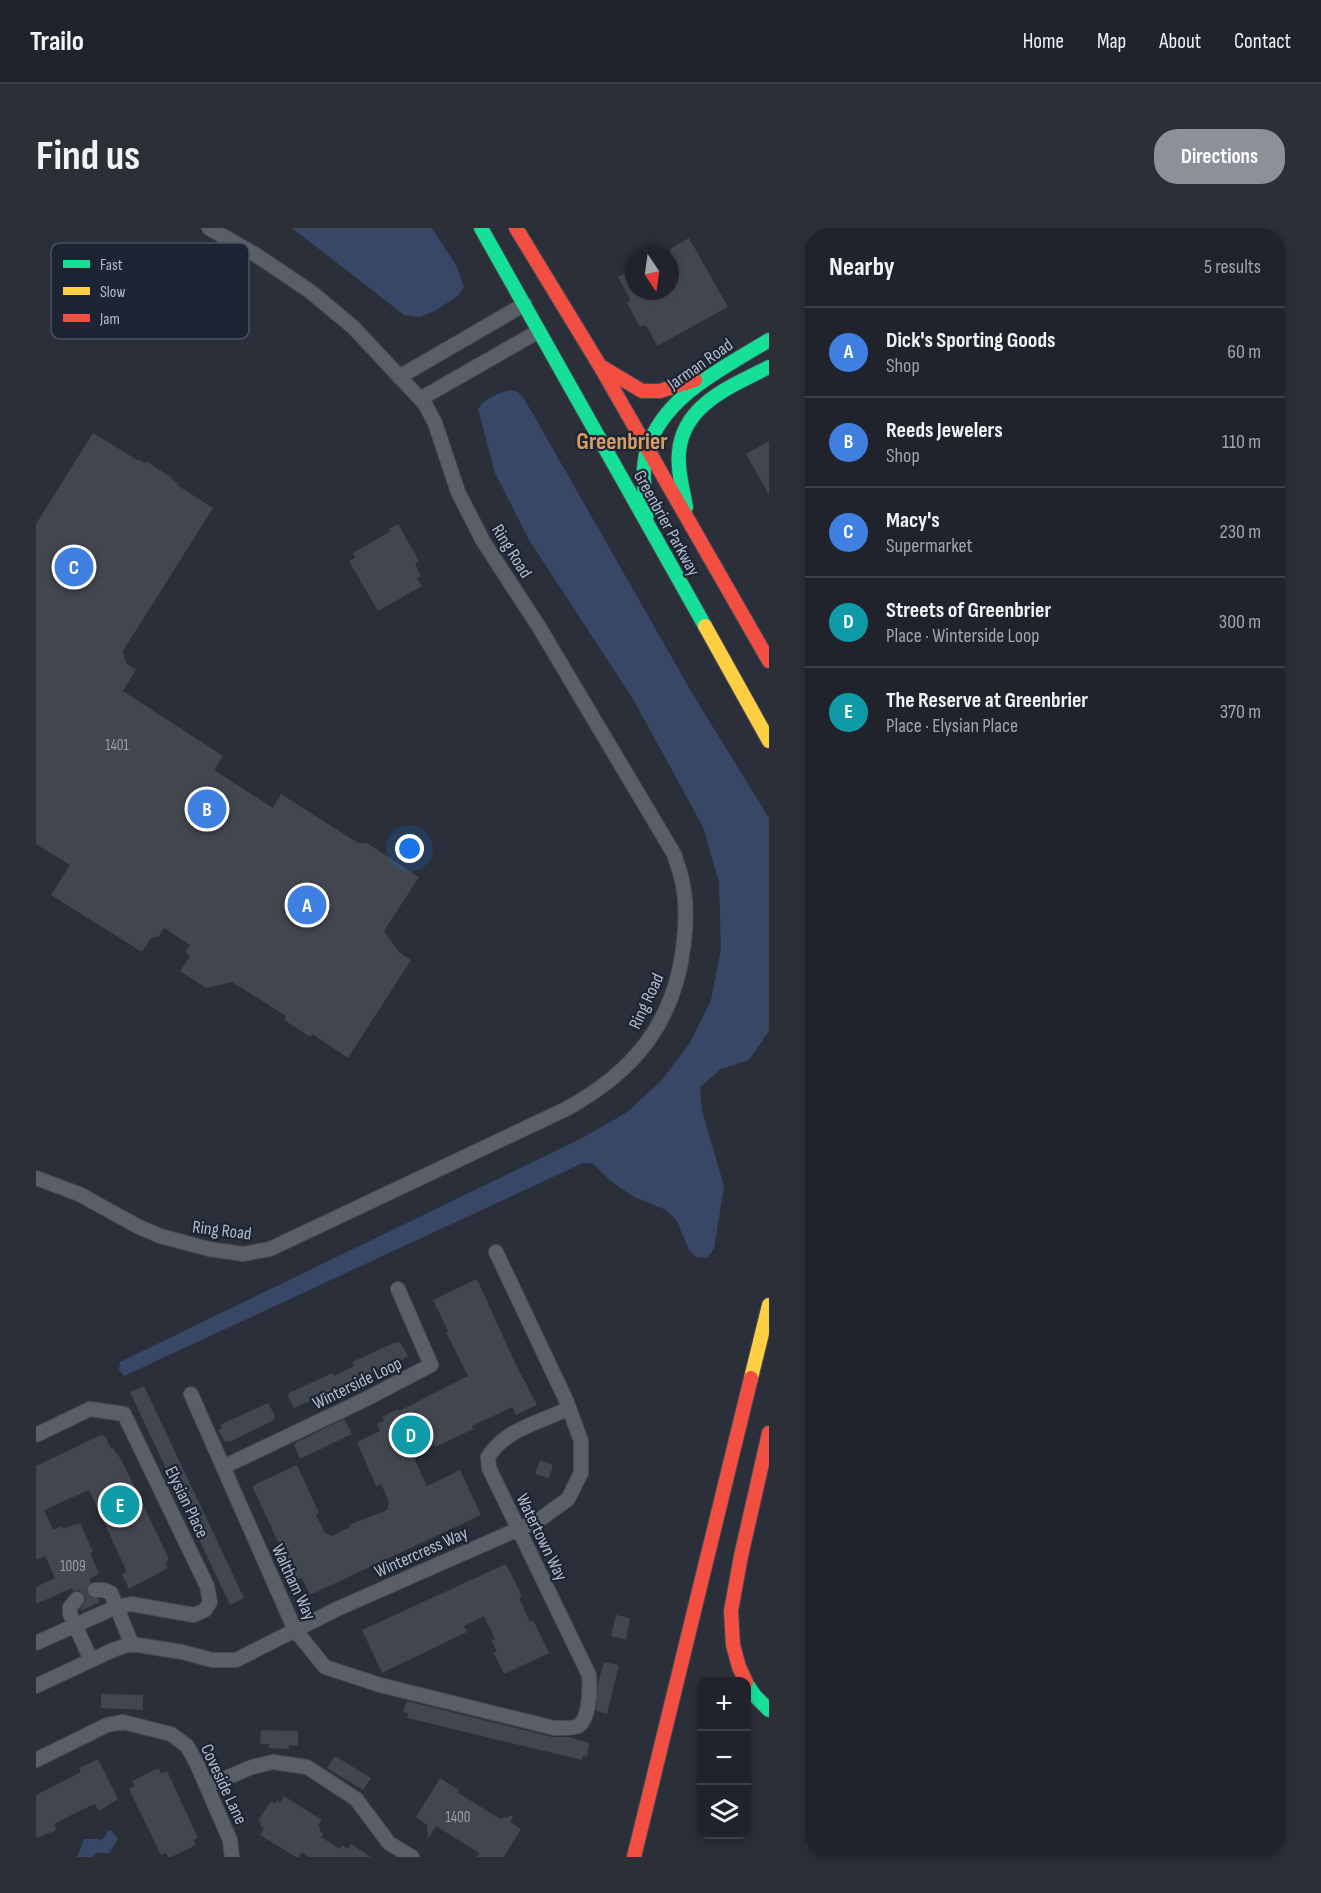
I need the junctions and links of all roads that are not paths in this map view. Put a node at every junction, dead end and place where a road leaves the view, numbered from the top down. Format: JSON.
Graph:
{"nodes":[{"id":1,"x":209,"y":228,"type":"edge"},
{"id":2,"x":481,"y":228,"type":"edge"},
{"id":3,"x":516,"y":228,"type":"edge"},
{"id":4,"x":235,"y":243,"type":"edge"},
{"id":5,"x":249,"y":251,"type":"edge"},
{"id":6,"x":525,"y":304,"type":"junction"},
{"id":7,"x":539,"y":331,"type":"junction"},
{"id":8,"x":769,"y":340,"type":"edge"},
{"id":9,"x":600,"y":366,"type":"junction"},
{"id":10,"x":769,"y":367,"type":"edge"},
{"id":11,"x":722,"y":370,"type":"junction"},
{"id":12,"x":399,"y":377,"type":"junction"},
{"id":13,"x":420,"y":399,"type":"junction"},
{"id":14,"x":647,"y":447,"type":"junction"},
{"id":15,"x":689,"y":521,"type":"junction"},
{"id":16,"x":650,"y":529,"type":"junction"},
{"id":17,"x":769,"y":661,"type":"edge"},
{"id":18,"x":769,"y":741,"type":"edge"},
{"id":19,"x":36,"y":1178,"type":"edge"},
{"id":20,"x":496,"y":1252,"type":"dead end"},
{"id":21,"x":398,"y":1289,"type":"dead end"},
{"id":22,"x":769,"y":1305,"type":"edge"},
{"id":23,"x":191,"y":1394,"type":"dead end"},
{"id":24,"x":569,"y":1408,"type":"junction"},
{"id":25,"x":769,"y":1433,"type":"edge"},
{"id":26,"x":36,"y":1435,"type":"edge"},
{"id":27,"x":223,"y":1467,"type":"junction"},
{"id":28,"x":518,"y":1529,"type":"junction"},
{"id":29,"x":95,"y":1590,"type":"dead end"},
{"id":30,"x":77,"y":1599,"type":"dead end"},
{"id":31,"x":116,"y":1607,"type":"junction"},
{"id":32,"x":75,"y":1625,"type":"junction"},
{"id":33,"x":295,"y":1630,"type":"junction"},
{"id":34,"x":36,"y":1643,"type":"edge"},
{"id":35,"x":132,"y":1645,"type":"junction"},
{"id":36,"x":91,"y":1660,"type":"junction"},
{"id":37,"x":744,"y":1677,"type":"edge"},
{"id":38,"x":36,"y":1686,"type":"edge"},
{"id":39,"x":751,"y":1690,"type":"edge"},
{"id":40,"x":769,"y":1710,"type":"edge"},
{"id":41,"x":581,"y":1722,"type":"joint"},
{"id":42,"x":36,"y":1760,"type":"edge"},
{"id":43,"x":207,"y":1785,"type":"junction"},
{"id":44,"x":231,"y":1857,"type":"edge"},
{"id":45,"x":412,"y":1857,"type":"edge"},
{"id":46,"x":634,"y":1857,"type":"edge"}],
"edges":[{"from":1,"to":4,"type":"street","name":"Ring Road"},
{"from":2,"to":6,"type":"main road","name":"Greenbrier Parkway"},
{"from":3,"to":9,"type":"main road","name":"Greenbrier Parkway"},
{"from":5,"to":12,"type":"street","name":"Ring Road"},
{"from":6,"to":7,"type":"main road","name":"Greenbrier Parkway"},
{"from":6,"to":12,"type":"street"},
{"from":7,"to":13,"type":"street"},
{"from":7,"to":16,"type":"main road","name":"Greenbrier Parkway"},
{"from":8,"to":11,"type":"main road","name":"Jarman Road"},
{"from":9,"to":11,"type":"main road"},
{"from":9,"to":14,"type":"main road","name":"Greenbrier Parkway"},
{"from":10,"to":15,"type":"main road","name":"Jarman Road"},
{"from":11,"to":14,"type":"main road","name":"Jarman Road"},
{"from":12,"to":13,"type":"street","name":"Ring Road"},
{"from":13,"to":19,"type":"street","name":"Ring Road"},
{"from":14,"to":15,"type":"main road","name":"Greenbrier Parkway"},
{"from":14,"to":16,"type":"main road","name":"Jarman Road"},
{"from":15,"to":17,"type":"main road","name":"Greenbrier Parkway"},
{"from":16,"to":18,"type":"main road","name":"Greenbrier Parkway"},
{"from":20,"to":24,"type":"street","name":"Wintercress Way"},
{"from":21,"to":27,"type":"street","name":"Winterside Loop"},
{"from":22,"to":46,"type":"main road"},
{"from":23,"to":27,"type":"street","name":"Waltham Way"},
{"from":24,"to":28,"type":"street","name":"Wintercress Way"},
{"from":24,"to":28,"type":"street","name":"Watertown Way"},
{"from":25,"to":37,"type":"main road"},
{"from":26,"to":31,"type":"street","name":"Elysian Place"},
{"from":27,"to":33,"type":"street","name":"Waltham Way"},
{"from":28,"to":33,"type":"street","name":"Wintercress Way"},
{"from":28,"to":41,"type":"street","name":"Watertown Way"},
{"from":29,"to":31,"type":"street"},
{"from":30,"to":32,"type":"street"},
{"from":31,"to":32,"type":"street","name":"Elysian Place"},
{"from":31,"to":35,"type":"street"},
{"from":32,"to":34,"type":"street","name":"Elysian Place"},
{"from":32,"to":36,"type":"street"},
{"from":33,"to":35,"type":"street","name":"Wintercress Way"},
{"from":33,"to":41,"type":"street","name":"Waltham Way"},
{"from":35,"to":36,"type":"street","name":"Wintercress Way"},
{"from":36,"to":38,"type":"street","name":"Wintercress Way"},
{"from":39,"to":40,"type":"main road"},
{"from":42,"to":43,"type":"street","name":"Coveside Lane"},
{"from":43,"to":44,"type":"street","name":"Coveside Lane"},
{"from":43,"to":45,"type":"street"}]}
